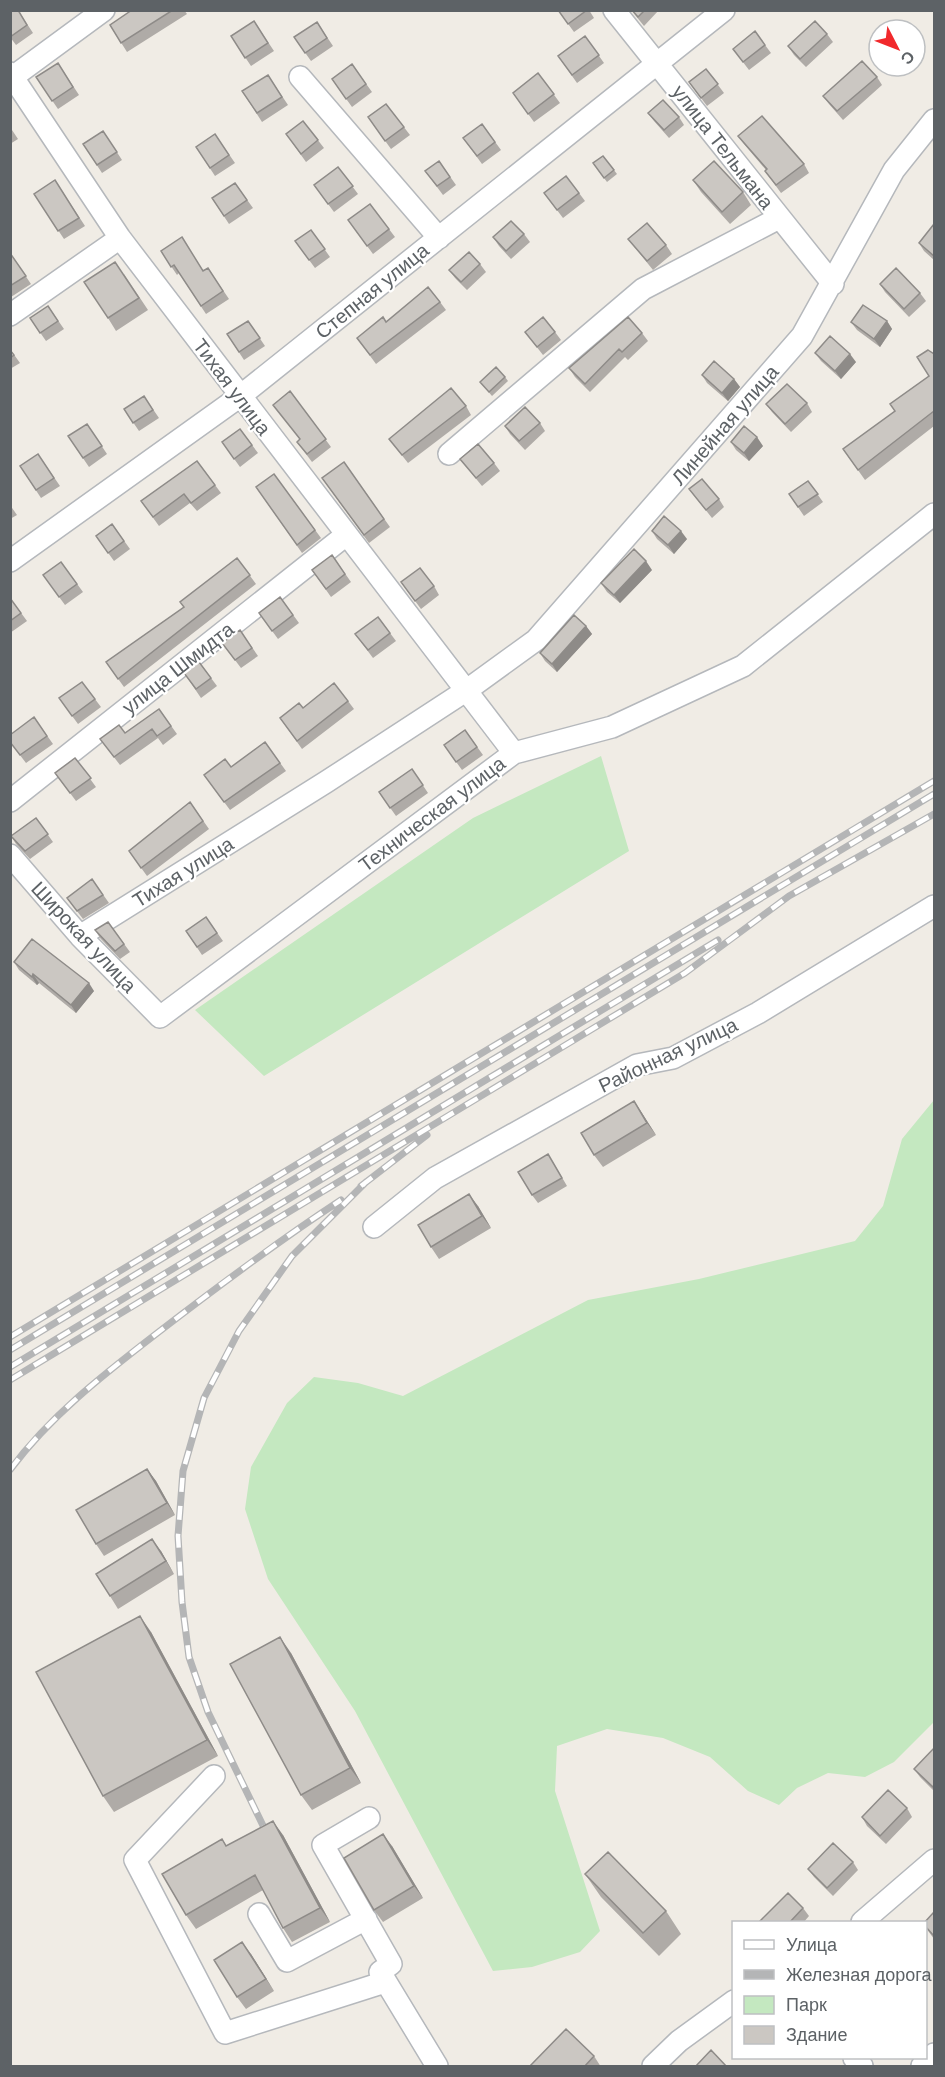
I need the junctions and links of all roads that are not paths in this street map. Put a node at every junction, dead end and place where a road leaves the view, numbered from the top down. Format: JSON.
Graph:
{"nodes":[{"id":1,"x":104,"y":10,"type":"edge"},
{"id":2,"x":614,"y":10,"type":"edge"},
{"id":3,"x":724,"y":10,"type":"edge"},
{"id":4,"x":658,"y":65,"type":"junction"},
{"id":5,"x":11,"y":76,"type":"edge"},
{"id":6,"x":300,"y":77,"type":"dead end"},
{"id":7,"x":934,"y":120,"type":"edge"},
{"id":8,"x":779,"y":218,"type":"junction"},
{"id":9,"x":120,"y":238,"type":"junction"},
{"id":10,"x":439,"y":238,"type":"junction"},
{"id":11,"x":833,"y":284,"type":"junction"},
{"id":12,"x":10,"y":315,"type":"edge"},
{"id":13,"x":240,"y":398,"type":"junction"},
{"id":14,"x":449,"y":454,"type":"dead end"},
{"id":15,"x":934,"y":514,"type":"edge"},
{"id":16,"x":346,"y":535,"type":"junction"},
{"id":17,"x":10,"y":561,"type":"edge"},
{"id":18,"x":467,"y":690,"type":"junction"},
{"id":19,"x":514,"y":753,"type":"junction"},
{"id":20,"x":10,"y":801,"type":"edge"},
{"id":21,"x":10,"y":855,"type":"edge"},
{"id":22,"x":934,"y":906,"type":"edge"},
{"id":23,"x":80,"y":936,"type":"junction"},
{"id":24,"x":160,"y":1017,"type":"joint"},
{"id":25,"x":374,"y":1227,"type":"dead end"},
{"id":26,"x":214,"y":1776,"type":"dead end"},
{"id":27,"x":369,"y":1818,"type":"dead end"},
{"id":28,"x":934,"y":1860,"type":"edge"},
{"id":29,"x":259,"y":1914,"type":"dead end"},
{"id":30,"x":366,"y":1919,"type":"junction"},
{"id":31,"x":864,"y":1921,"type":"edge"},
{"id":32,"x":382,"y":1977,"type":"junction"},
{"id":33,"x":732,"y":2002,"type":"edge"},
{"id":34,"x":934,"y":2054,"type":"edge"},
{"id":35,"x":437,"y":2067,"type":"edge"},
{"id":36,"x":653,"y":2067,"type":"edge"},
{"id":37,"x":922,"y":2067,"type":"edge"}],
"edges":[{"from":1,"to":5,"type":"street"},
{"from":2,"to":4,"type":"street","name":"улица Тельмана"},
{"from":3,"to":4,"type":"street","name":"Степная улица"},
{"from":4,"to":8,"type":"street","name":"улица Тельмана"},
{"from":4,"to":10,"type":"street","name":"Степная улица"},
{"from":5,"to":9,"type":"street","name":"Тихая улица"},
{"from":6,"to":10,"type":"street"},
{"from":7,"to":11,"type":"street","name":"Линейная улица"},
{"from":8,"to":11,"type":"street","name":"улица Тельмана"},
{"from":8,"to":14,"type":"street"},
{"from":9,"to":12,"type":"street"},
{"from":9,"to":13,"type":"street","name":"Тихая улица"},
{"from":10,"to":13,"type":"street","name":"Степная улица"},
{"from":11,"to":18,"type":"street","name":"Линейная улица"},
{"from":13,"to":16,"type":"street","name":"Тихая улица"},
{"from":13,"to":17,"type":"street","name":"Степная улица"},
{"from":15,"to":19,"type":"street","name":"Техническая улица"},
{"from":16,"to":18,"type":"street","name":"Тихая улица"},
{"from":16,"to":20,"type":"street","name":"улица Шмидта"},
{"from":18,"to":19,"type":"street","name":"Тихая улица"},
{"from":18,"to":23,"type":"street","name":"Тихая улица"},
{"from":19,"to":24,"type":"street","name":"Техническая улица"},
{"from":21,"to":23,"type":"street","name":"Широкая улица"},
{"from":22,"to":25,"type":"street","name":"Районная улица"},
{"from":23,"to":24,"type":"street","name":"Широкая улица"},
{"from":26,"to":32,"type":"street"},
{"from":27,"to":30,"type":"street"},
{"from":28,"to":31,"type":"street"},
{"from":29,"to":30,"type":"street"},
{"from":30,"to":32,"type":"street"},
{"from":32,"to":35,"type":"street"},
{"from":33,"to":36,"type":"street"},
{"from":34,"to":37,"type":"street"}]}
